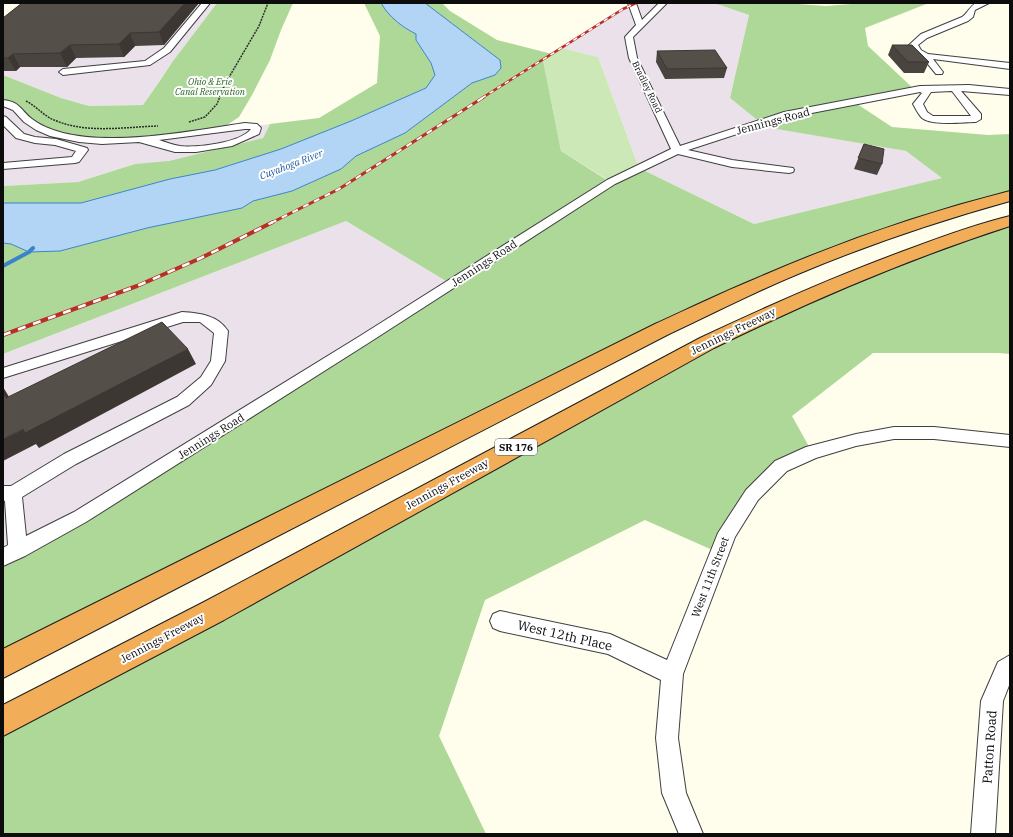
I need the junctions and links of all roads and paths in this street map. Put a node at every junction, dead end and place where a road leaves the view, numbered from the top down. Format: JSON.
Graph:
{"nodes":[{"id":1,"x":206,"y":3,"type":"edge"},
{"id":2,"x":268,"y":3,"type":"edge"},
{"id":3,"x":632,"y":3,"type":"edge"},
{"id":4,"x":663,"y":3,"type":"edge"},
{"id":5,"x":985,"y":3,"type":"edge"},
{"id":6,"x":640,"y":25,"type":"junction"},
{"id":7,"x":926,"y":56,"type":"junction"},
{"id":8,"x":1010,"y":66,"type":"edge"},
{"id":9,"x":63,"y":72,"type":"dead end"},
{"id":10,"x":939,"y":72,"type":"dead end"},
{"id":11,"x":954,"y":88,"type":"junction"},
{"id":12,"x":926,"y":89,"type":"junction"},
{"id":13,"x":1010,"y":92,"type":"edge"},
{"id":14,"x":22,"y":100,"type":"dead end"},
{"id":15,"x":3,"y":103,"type":"edge"},
{"id":16,"x":3,"y":120,"type":"edge"},
{"id":17,"x":188,"y":122,"type":"dead end"},
{"id":18,"x":160,"y":126,"type":"dead end"},
{"id":19,"x":138,"y":139,"type":"junction"},
{"id":20,"x":677,"y":150,"type":"junction"},
{"id":21,"x":3,"y":166,"type":"edge"},
{"id":22,"x":789,"y":170,"type":"dead end"},
{"id":23,"x":1010,"y":196,"type":"edge"},
{"id":24,"x":1010,"y":221,"type":"edge"},
{"id":25,"x":3,"y":373,"type":"edge"},
{"id":26,"x":1010,"y":441,"type":"edge"},
{"id":27,"x":8,"y":493,"type":"edge"},
{"id":28,"x":10,"y":553,"type":"edge"},
{"id":29,"x":500,"y":621,"type":"dead end"},
{"id":30,"x":15,"y":658,"type":"edge"},
{"id":31,"x":1010,"y":666,"type":"edge"},
{"id":32,"x":672,"y":674,"type":"junction"},
{"id":33,"x":3,"y":721,"type":"edge"},
{"id":34,"x":691,"y":834,"type":"edge"},
{"id":35,"x":984,"y":834,"type":"edge"}],
"edges":[{"from":1,"to":9,"type":"street"},
{"from":2,"to":17,"type":"path"},
{"from":3,"to":6,"type":"street"},
{"from":4,"to":6,"type":"street","name":"Bradley Road"},
{"from":5,"to":7,"type":"street"},
{"from":6,"to":20,"type":"street","name":"Bradley Road"},
{"from":7,"to":8,"type":"street"},
{"from":7,"to":10,"type":"street"},
{"from":11,"to":12,"type":"street","name":"Jennings Road"},
{"from":11,"to":12,"type":"street"},
{"from":11,"to":13,"type":"street","name":"Jennings Road"},
{"from":12,"to":20,"type":"street","name":"Jennings Road"},
{"from":14,"to":18,"type":"path"},
{"from":15,"to":19,"type":"street"},
{"from":16,"to":21,"type":"street"},
{"from":19,"to":19,"type":"street"},
{"from":20,"to":22,"type":"street"},
{"from":20,"to":28,"type":"street","name":"Jennings Road"},
{"from":23,"to":30,"type":"highway"},
{"from":24,"to":33,"type":"highway","name":"Jennings Freeway","number":"SR 176"},
{"from":25,"to":27,"type":"street"},
{"from":26,"to":32,"type":"street","name":"West 11th Street"},
{"from":27,"to":28,"type":"street"},
{"from":29,"to":32,"type":"street","name":"West 12th Place"},
{"from":31,"to":35,"type":"street","name":"Patton Road"},
{"from":32,"to":34,"type":"street","name":"West 11th Street"}]}
